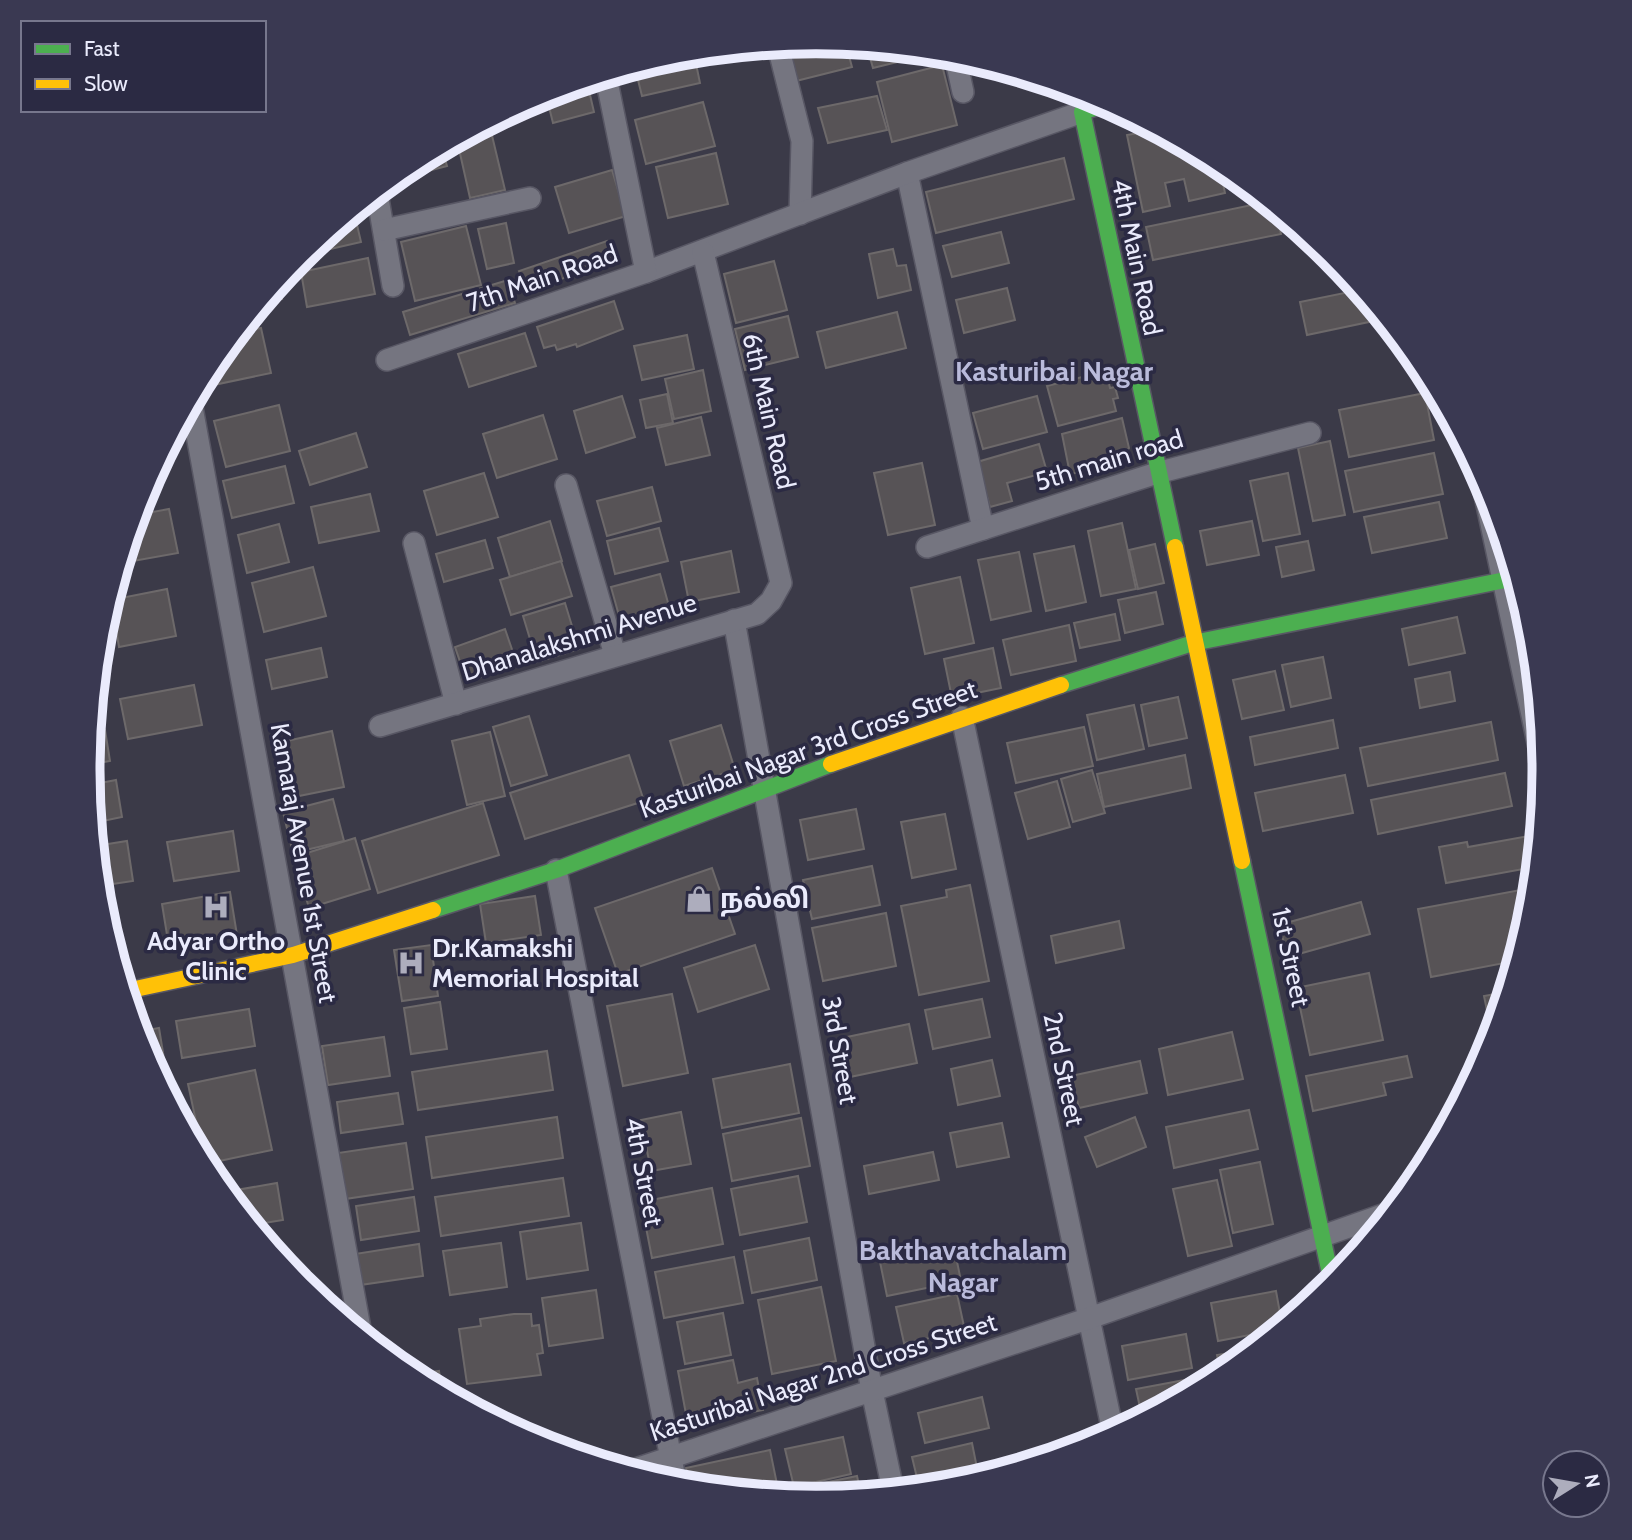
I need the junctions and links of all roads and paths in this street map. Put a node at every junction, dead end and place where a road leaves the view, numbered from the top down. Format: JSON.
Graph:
{"nodes":[{"id":1,"x":780,"y":56,"type":"edge"},
{"id":2,"x":958,"y":68,"type":"edge"},
{"id":3,"x":608,"y":86,"type":"edge"},
{"id":4,"x":963,"y":92,"type":"dead end"},
{"id":5,"x":1091,"y":109,"type":"edge"},
{"id":6,"x":1082,"y":112,"type":"junction"},
{"id":7,"x":907,"y":173,"type":"junction"},
{"id":8,"x":530,"y":198,"type":"dead end"},
{"id":9,"x":379,"y":203,"type":"edge"},
{"id":10,"x":800,"y":214,"type":"junction"},
{"id":11,"x":384,"y":230,"type":"junction"},
{"id":12,"x":703,"y":251,"type":"junction"},
{"id":13,"x":646,"y":272,"type":"junction"},
{"id":14,"x":393,"y":286,"type":"dead end"},
{"id":15,"x":387,"y":360,"type":"dead end"},
{"id":16,"x":194,"y":416,"type":"edge"},
{"id":17,"x":1310,"y":433,"type":"dead end"},
{"id":18,"x":1157,"y":473,"type":"junction"},
{"id":19,"x":566,"y":485,"type":"dead end"},
{"id":20,"x":983,"y":529,"type":"junction"},
{"id":21,"x":414,"y":542,"type":"dead end"},
{"id":22,"x":927,"y":547,"type":"dead end"},
{"id":23,"x":1505,"y":580,"type":"edge"},
{"id":24,"x":781,"y":583,"type":"joint"},
{"id":25,"x":734,"y":620,"type":"junction"},
{"id":26,"x":1194,"y":643,"type":"junction"},
{"id":27,"x":615,"y":655,"type":"junction"},
{"id":28,"x":456,"y":704,"type":"junction"},
{"id":29,"x":961,"y":717,"type":"junction"},
{"id":30,"x":380,"y":726,"type":"dead end"},
{"id":31,"x":765,"y":788,"type":"junction"},
{"id":32,"x":556,"y":870,"type":"junction"},
{"id":33,"x":293,"y":955,"type":"junction"},
{"id":34,"x":135,"y":989,"type":"edge"},
{"id":35,"x":1374,"y":1218,"type":"edge"},
{"id":36,"x":1323,"y":1235,"type":"junction"},
{"id":37,"x":1329,"y":1268,"type":"edge"},
{"id":38,"x":1087,"y":1319,"type":"junction"},
{"id":39,"x":359,"y":1320,"type":"edge"},
{"id":40,"x":872,"y":1391,"type":"junction"},
{"id":41,"x":1111,"y":1422,"type":"edge"},
{"id":42,"x":671,"y":1457,"type":"junction"},
{"id":43,"x":647,"y":1465,"type":"edge"},
{"id":44,"x":674,"y":1471,"type":"edge"},
{"id":45,"x":891,"y":1482,"type":"edge"}],
"edges":[{"from":1,"to":10,"type":"street"},
{"from":2,"to":4,"type":"street"},
{"from":3,"to":13,"type":"street","name":"7th Main Road"},
{"from":5,"to":6,"type":"street"},
{"from":6,"to":7,"type":"street"},
{"from":6,"to":18,"type":"street","name":"4th Main Road"},
{"from":7,"to":10,"type":"street"},
{"from":7,"to":20,"type":"street"},
{"from":8,"to":11,"type":"street"},
{"from":9,"to":11,"type":"street"},
{"from":10,"to":12,"type":"street"},
{"from":11,"to":14,"type":"street"},
{"from":12,"to":13,"type":"street"},
{"from":12,"to":24,"type":"street","name":"6th Main Road"},
{"from":13,"to":15,"type":"street","name":"7th Main Road"},
{"from":16,"to":33,"type":"street","name":"Kamaraj Avenue 1st Street"},
{"from":17,"to":18,"type":"street","name":"5th main road"},
{"from":18,"to":20,"type":"street","name":"5th main road"},
{"from":18,"to":26,"type":"street","name":"4th Main Road"},
{"from":19,"to":27,"type":"street"},
{"from":20,"to":22,"type":"street","name":"5th main road"},
{"from":21,"to":28,"type":"street"},
{"from":23,"to":26,"type":"street","name":"Kasturibai Nagar 3rd Cross Street"},
{"from":24,"to":25,"type":"street","name":"Dhanalakshmi Avenue"},
{"from":25,"to":27,"type":"street","name":"Dhanalakshmi Avenue"},
{"from":25,"to":31,"type":"street","name":"3rd Street"},
{"from":26,"to":29,"type":"street","name":"Kasturibai Nagar 3rd Cross Street"},
{"from":26,"to":36,"type":"street","name":"1st Street"},
{"from":27,"to":28,"type":"street","name":"Dhanalakshmi Avenue"},
{"from":28,"to":30,"type":"street","name":"Dhanalakshmi Avenue"},
{"from":29,"to":31,"type":"street","name":"Kasturibai Nagar 3rd Cross Street"},
{"from":29,"to":38,"type":"street","name":"2nd Street"},
{"from":31,"to":32,"type":"street","name":"Kasturibai Nagar 3rd Cross Street"},
{"from":31,"to":40,"type":"street","name":"3rd Street"},
{"from":32,"to":33,"type":"street","name":"Kasturibai Nagar 3rd Cross Street"},
{"from":32,"to":42,"type":"street","name":"4th Street"},
{"from":33,"to":34,"type":"street","name":"Kasturibai Nagar 3rd Cross Street"},
{"from":33,"to":39,"type":"street","name":"Kamaraj Avenue 1st Street"},
{"from":35,"to":36,"type":"street","name":"Kasturibai Nagar 2nd Cross Street"},
{"from":36,"to":37,"type":"street","name":"1st Street"},
{"from":36,"to":38,"type":"street","name":"Kasturibai Nagar 2nd Cross Street"},
{"from":38,"to":40,"type":"street","name":"Kasturibai Nagar 2nd Cross Street"},
{"from":38,"to":41,"type":"street","name":"2nd Street"},
{"from":40,"to":42,"type":"street","name":"Kasturibai Nagar 2nd Cross Street"},
{"from":40,"to":45,"type":"street","name":"3rd Street"},
{"from":42,"to":43,"type":"street","name":"Kasturibai Nagar 2nd Cross Street"},
{"from":42,"to":44,"type":"street","name":"4th Street"}]}
